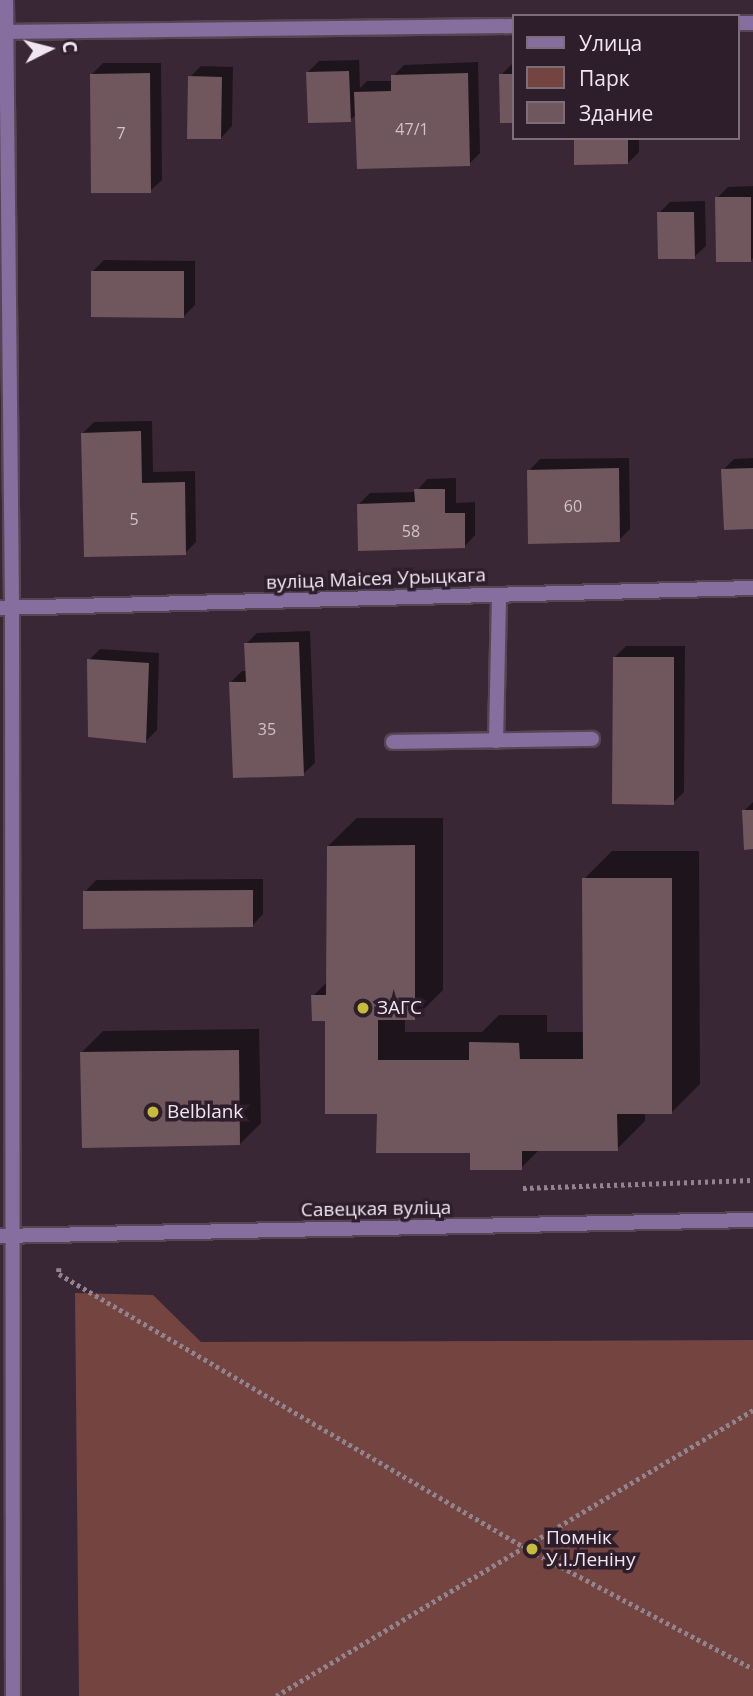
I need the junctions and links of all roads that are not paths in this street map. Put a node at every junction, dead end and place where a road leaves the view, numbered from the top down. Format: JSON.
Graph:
{"nodes":[{"id":1,"x":6,"y":0,"type":"edge"},
{"id":2,"x":512,"y":26,"type":"edge"},
{"id":3,"x":4,"y":32,"type":"edge"},
{"id":4,"x":753,"y":588,"type":"edge"},
{"id":5,"x":499,"y":595,"type":"junction"},
{"id":6,"x":6,"y":608,"type":"edge"},
{"id":7,"x":592,"y":739,"type":"dead end"},
{"id":8,"x":496,"y":741,"type":"junction"},
{"id":9,"x":393,"y":742,"type":"dead end"},
{"id":10,"x":753,"y":1220,"type":"edge"},
{"id":11,"x":7,"y":1236,"type":"edge"},
{"id":12,"x":13,"y":1696,"type":"edge"}],
"edges":[{"from":1,"to":3,"type":"street"},
{"from":2,"to":3,"type":"street"},
{"from":3,"to":6,"type":"street"},
{"from":4,"to":5,"type":"street","name":"вуліца Маісея Урыцкага"},
{"from":5,"to":6,"type":"street","name":"вуліца Маісея Урыцкага"},
{"from":5,"to":8,"type":"street"},
{"from":6,"to":11,"type":"street"},
{"from":7,"to":8,"type":"street"},
{"from":8,"to":9,"type":"street"},
{"from":10,"to":11,"type":"street","name":"Савецкая вуліца"},
{"from":11,"to":12,"type":"street"}]}
